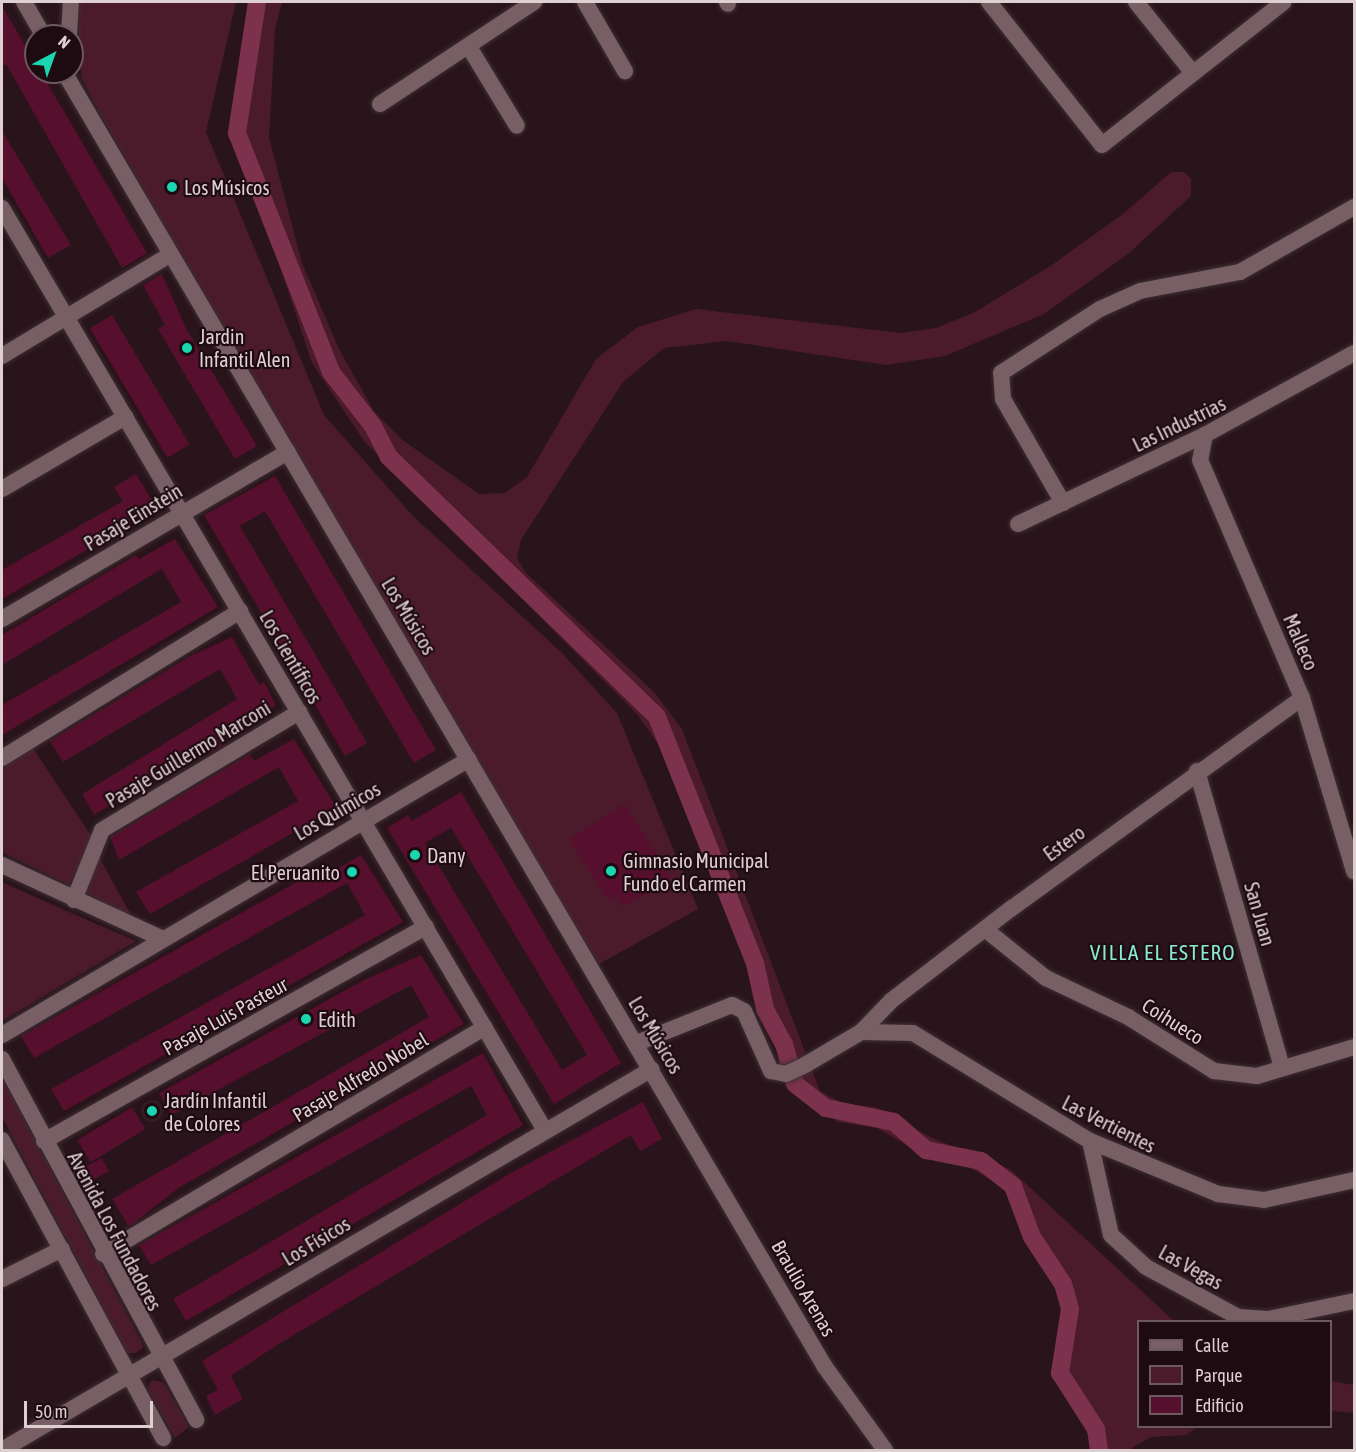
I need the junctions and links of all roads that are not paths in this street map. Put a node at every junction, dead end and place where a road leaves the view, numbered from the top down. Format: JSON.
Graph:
{"nodes":[{"id":1,"x":24,"y":2,"type":"edge"},
{"id":2,"x":71,"y":2,"type":"edge"},
{"id":3,"x":534,"y":2,"type":"edge"},
{"id":4,"x":585,"y":2,"type":"edge"},
{"id":5,"x":989,"y":2,"type":"edge"},
{"id":6,"x":1136,"y":2,"type":"edge"},
{"id":7,"x":1284,"y":2,"type":"edge"},
{"id":8,"x":37,"y":24,"type":"edge"},
{"id":9,"x":70,"y":24,"type":"edge"},
{"id":10,"x":469,"y":47,"type":"junction"},
{"id":11,"x":625,"y":71,"type":"dead end"},
{"id":12,"x":1192,"y":72,"type":"junction"},
{"id":13,"x":72,"y":84,"type":"edge"},
{"id":14,"x":380,"y":104,"type":"dead end"},
{"id":15,"x":517,"y":126,"type":"dead end"},
{"id":16,"x":1354,"y":207,"type":"edge"},
{"id":17,"x":4,"y":217,"type":"edge"},
{"id":18,"x":171,"y":254,"type":"junction"},
{"id":19,"x":66,"y":316,"type":"junction"},
{"id":20,"x":1354,"y":353,"type":"edge"},
{"id":21,"x":2,"y":356,"type":"edge"},
{"id":22,"x":125,"y":417,"type":"junction"},
{"id":23,"x":1205,"y":435,"type":"junction"},
{"id":24,"x":288,"y":452,"type":"junction"},
{"id":25,"x":2,"y":489,"type":"edge"},
{"id":26,"x":1063,"y":503,"type":"junction"},
{"id":27,"x":181,"y":512,"type":"junction"},
{"id":28,"x":1018,"y":525,"type":"dead end"},
{"id":29,"x":240,"y":611,"type":"junction"},
{"id":30,"x":2,"y":619,"type":"edge"},
{"id":31,"x":1302,"y":698,"type":"junction"},
{"id":32,"x":299,"y":712,"type":"junction"},
{"id":33,"x":2,"y":758,"type":"edge"},
{"id":34,"x":469,"y":759,"type":"junction"},
{"id":35,"x":1197,"y":771,"type":"junction"},
{"id":36,"x":363,"y":821,"type":"junction"},
{"id":37,"x":2,"y":865,"type":"edge"},
{"id":38,"x":1354,"y":871,"type":"edge"},
{"id":39,"x":74,"y":900,"type":"junction"},
{"id":40,"x":426,"y":927,"type":"junction"},
{"id":41,"x":986,"y":930,"type":"junction"},
{"id":42,"x":161,"y":938,"type":"junction"},
{"id":43,"x":484,"y":1027,"type":"junction"},
{"id":44,"x":861,"y":1032,"type":"junction"},
{"id":45,"x":2,"y":1035,"type":"edge"},
{"id":46,"x":637,"y":1043,"type":"junction"},
{"id":47,"x":1354,"y":1047,"type":"edge"},
{"id":48,"x":2,"y":1059,"type":"edge"},
{"id":49,"x":1282,"y":1068,"type":"junction"},
{"id":50,"x":652,"y":1069,"type":"junction"},
{"id":51,"x":544,"y":1129,"type":"junction"},
{"id":52,"x":2,"y":1140,"type":"edge"},
{"id":53,"x":44,"y":1141,"type":"junction"},
{"id":54,"x":696,"y":1141,"type":"joint"},
{"id":55,"x":1090,"y":1141,"type":"junction"},
{"id":56,"x":1354,"y":1180,"type":"edge"},
{"id":57,"x":62,"y":1249,"type":"junction"},
{"id":58,"x":103,"y":1254,"type":"junction"},
{"id":59,"x":2,"y":1279,"type":"edge"},
{"id":60,"x":1354,"y":1301,"type":"edge"},
{"id":61,"x":160,"y":1358,"type":"junction"},
{"id":62,"x":129,"y":1376,"type":"junction"},
{"id":63,"x":196,"y":1420,"type":"dead end"},
{"id":64,"x":163,"y":1438,"type":"dead end"},
{"id":65,"x":2,"y":1450,"type":"edge"},
{"id":66,"x":885,"y":1450,"type":"edge"}],
"edges":[{"from":1,"to":8,"type":"street"},
{"from":2,"to":9,"type":"street"},
{"from":3,"to":10,"type":"street"},
{"from":4,"to":11,"type":"street"},
{"from":5,"to":12,"type":"street"},
{"from":6,"to":12,"type":"street"},
{"from":7,"to":12,"type":"street"},
{"from":10,"to":14,"type":"street"},
{"from":10,"to":15,"type":"street"},
{"from":13,"to":18,"type":"street","name":"Los Músicos"},
{"from":16,"to":26,"type":"street"},
{"from":17,"to":19,"type":"street","name":"Los Científicos"},
{"from":18,"to":19,"type":"street"},
{"from":18,"to":24,"type":"street","name":"Los Músicos"},
{"from":19,"to":21,"type":"street"},
{"from":19,"to":22,"type":"street","name":"Los Científicos"},
{"from":20,"to":23,"type":"street","name":"Las Industrias"},
{"from":22,"to":25,"type":"street"},
{"from":22,"to":27,"type":"street","name":"Los Científicos"},
{"from":23,"to":26,"type":"street","name":"Las Industrias"},
{"from":23,"to":31,"type":"street","name":"Malleco"},
{"from":24,"to":27,"type":"street","name":"Pasaje Einstein"},
{"from":24,"to":34,"type":"street","name":"Los Músicos"},
{"from":26,"to":28,"type":"street","name":"Las Industrias"},
{"from":27,"to":29,"type":"street","name":"Los Científicos"},
{"from":27,"to":30,"type":"street","name":"Pasaje Einstein"},
{"from":29,"to":32,"type":"street","name":"Los Científicos"},
{"from":29,"to":33,"type":"street"},
{"from":31,"to":35,"type":"street","name":"Estero"},
{"from":31,"to":38,"type":"street","name":"Malleco"},
{"from":32,"to":36,"type":"street","name":"Los Científicos"},
{"from":32,"to":39,"type":"street","name":"Pasaje Guillermo Marconi"},
{"from":34,"to":36,"type":"street","name":"Los Químicos"},
{"from":34,"to":46,"type":"street","name":"Los Músicos"},
{"from":35,"to":41,"type":"street","name":"Estero"},
{"from":35,"to":49,"type":"street","name":"San Juan"},
{"from":36,"to":40,"type":"street","name":"Los Científicos"},
{"from":36,"to":42,"type":"street","name":"Los Químicos"},
{"from":37,"to":39,"type":"street"},
{"from":39,"to":42,"type":"street"},
{"from":40,"to":43,"type":"street","name":"Los Científicos"},
{"from":40,"to":53,"type":"street","name":"Pasaje Luis Pasteur"},
{"from":41,"to":44,"type":"street","name":"Estero"},
{"from":41,"to":49,"type":"street","name":"Coihueco"},
{"from":42,"to":45,"type":"street","name":"Los Químicos"},
{"from":43,"to":51,"type":"street","name":"Los Científicos"},
{"from":43,"to":58,"type":"street","name":"Pasaje Alfredo Nobel"},
{"from":44,"to":46,"type":"street","name":"Estero"},
{"from":44,"to":55,"type":"street","name":"Las Vertientes"},
{"from":46,"to":50,"type":"street","name":"Los Músicos"},
{"from":47,"to":49,"type":"street","name":"Coihueco"},
{"from":48,"to":53,"type":"street","name":"Avenida Los Fundadores"},
{"from":50,"to":51,"type":"street","name":"Los Físicos"},
{"from":50,"to":54,"type":"street","name":"Los Músicos"},
{"from":51,"to":61,"type":"street","name":"Los Físicos"},
{"from":52,"to":57,"type":"street"},
{"from":53,"to":58,"type":"street","name":"Avenida Los Fundadores"},
{"from":54,"to":66,"type":"street","name":"Braulio Arenas"},
{"from":55,"to":56,"type":"street","name":"Las Vertientes"},
{"from":55,"to":60,"type":"street","name":"Las Vegas"},
{"from":57,"to":59,"type":"street"},
{"from":57,"to":62,"type":"street"},
{"from":58,"to":61,"type":"street","name":"Avenida Los Fundadores"},
{"from":61,"to":62,"type":"street","name":"Los Físicos"},
{"from":61,"to":63,"type":"street","name":"Avenida Los Fundadores"},
{"from":62,"to":64,"type":"street"},
{"from":62,"to":65,"type":"street","name":"Los Físicos"}]}
